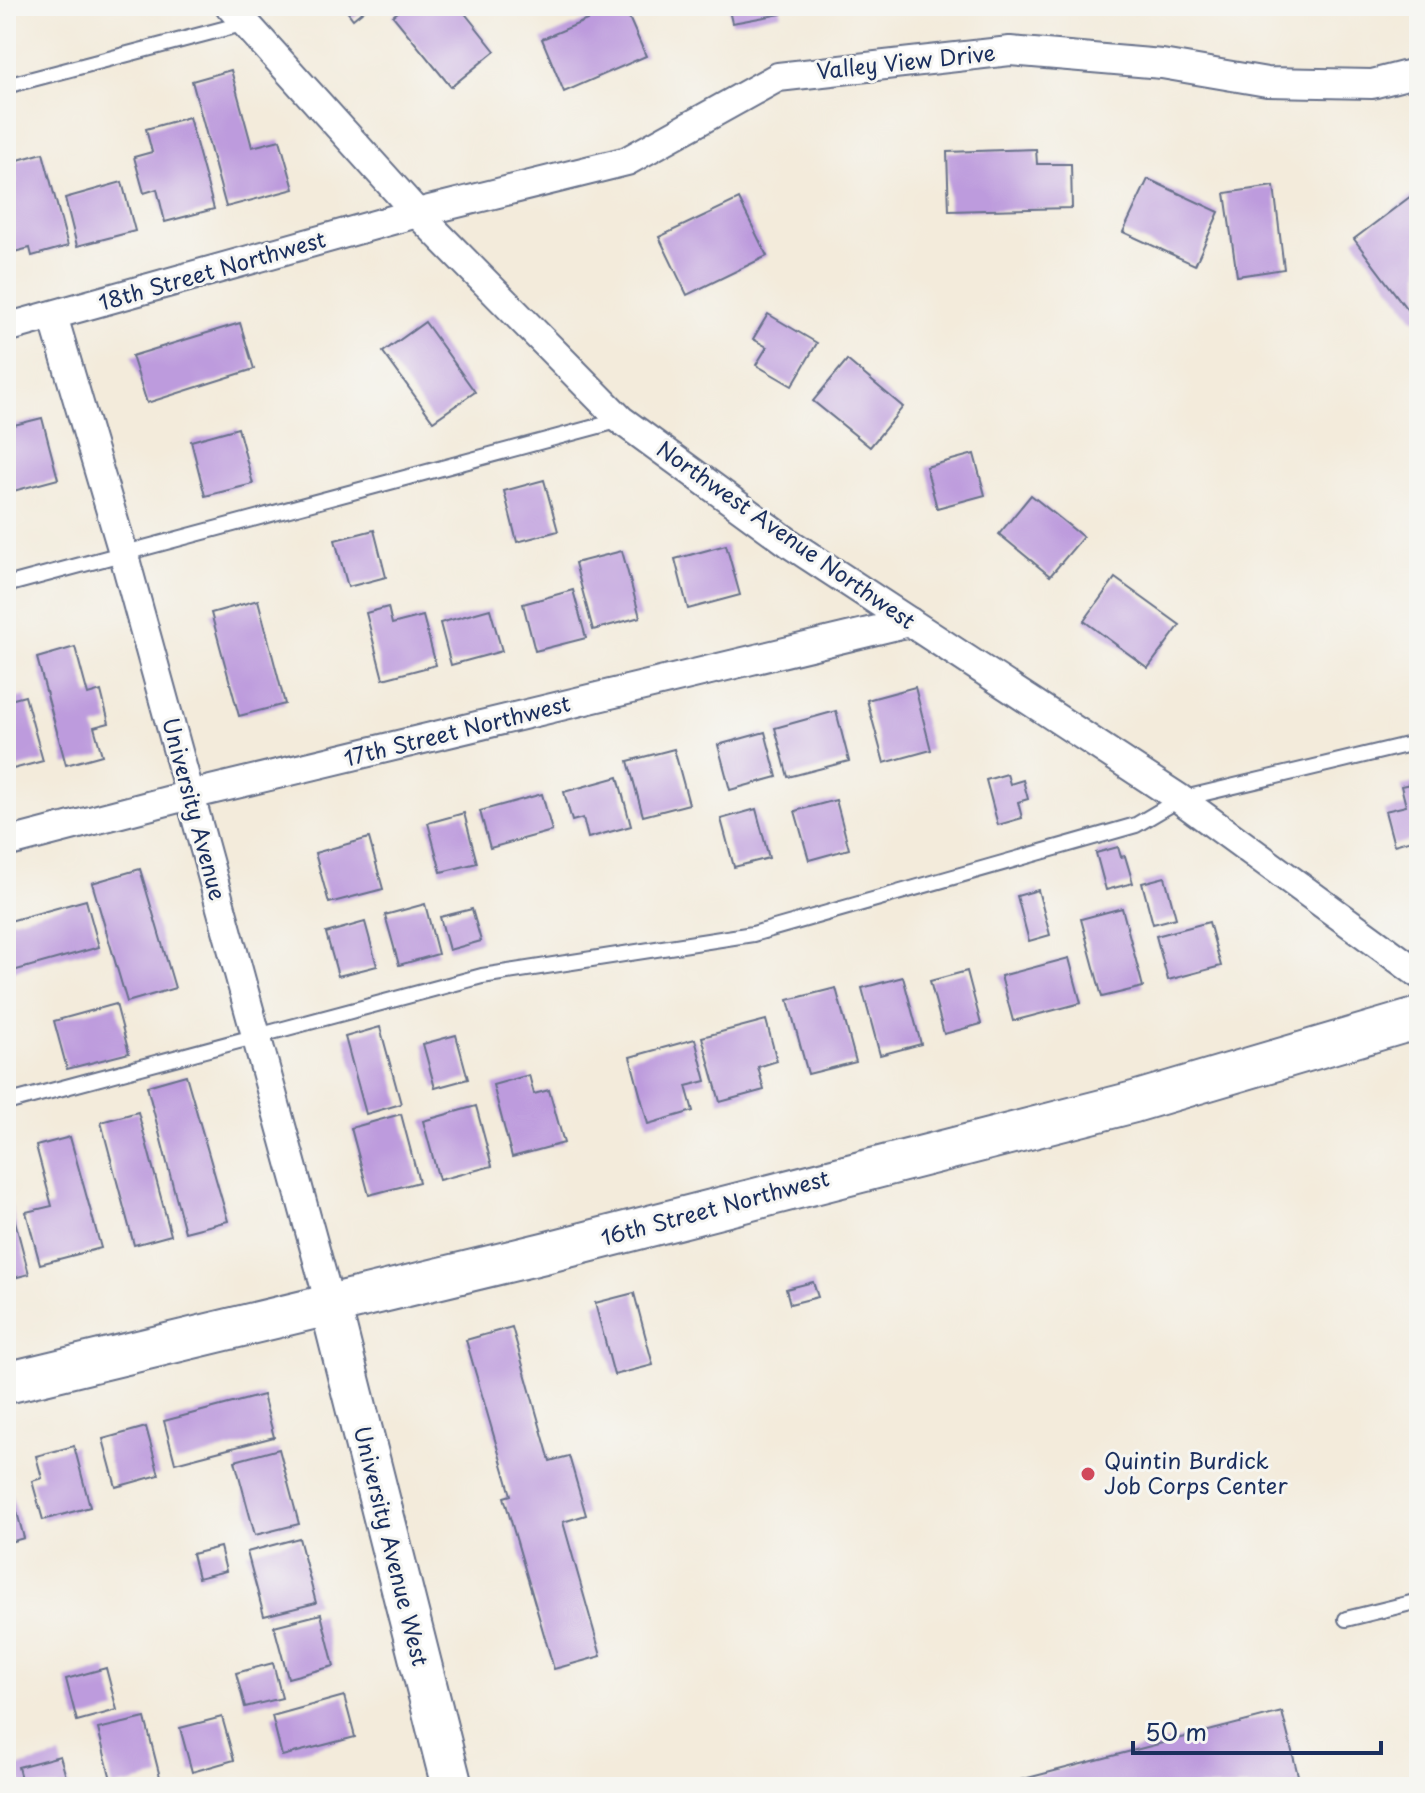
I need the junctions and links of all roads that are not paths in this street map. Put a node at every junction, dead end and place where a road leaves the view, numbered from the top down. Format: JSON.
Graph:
{"nodes":[{"id":1,"x":238,"y":15,"type":"edge"},
{"id":2,"x":1419,"y":72,"type":"edge"},
{"id":3,"x":6,"y":86,"type":"edge"},
{"id":4,"x":417,"y":213,"type":"junction"},
{"id":5,"x":53,"y":316,"type":"junction"},
{"id":6,"x":6,"y":328,"type":"edge"},
{"id":7,"x":621,"y":420,"type":"junction"},
{"id":8,"x":123,"y":552,"type":"junction"},
{"id":9,"x":6,"y":585,"type":"edge"},
{"id":10,"x":910,"y":622,"type":"junction"},
{"id":11,"x":1419,"y":742,"type":"edge"},
{"id":12,"x":190,"y":795,"type":"junction"},
{"id":13,"x":1180,"y":799,"type":"junction"},
{"id":14,"x":6,"y":843,"type":"edge"},
{"id":15,"x":1419,"y":974,"type":"edge"},
{"id":16,"x":1419,"y":1018,"type":"edge"},
{"id":17,"x":256,"y":1034,"type":"junction"},
{"id":18,"x":6,"y":1103,"type":"edge"},
{"id":19,"x":330,"y":1304,"type":"junction"},
{"id":20,"x":6,"y":1383,"type":"edge"},
{"id":21,"x":1419,"y":1601,"type":"edge"},
{"id":22,"x":1346,"y":1619,"type":"dead end"},
{"id":23,"x":443,"y":1785,"type":"edge"}],
"edges":[{"from":1,"to":3,"type":"lane"},
{"from":1,"to":4,"type":"street","name":"Northwest Avenue Northwest"},
{"from":2,"to":4,"type":"street","name":"Valley View Drive"},
{"from":4,"to":5,"type":"street","name":"18th Street Northwest"},
{"from":4,"to":7,"type":"street","name":"Northwest Avenue Northwest"},
{"from":5,"to":6,"type":"street","name":"18th Street Northwest"},
{"from":5,"to":8,"type":"street","name":"University Avenue"},
{"from":7,"to":8,"type":"lane"},
{"from":7,"to":10,"type":"street","name":"Northwest Avenue Northwest"},
{"from":8,"to":9,"type":"lane"},
{"from":8,"to":12,"type":"street","name":"University Avenue"},
{"from":10,"to":12,"type":"street","name":"17th Street Northwest"},
{"from":10,"to":13,"type":"street","name":"Northwest Avenue Northwest"},
{"from":11,"to":13,"type":"lane"},
{"from":12,"to":14,"type":"street","name":"17th Street Northwest"},
{"from":12,"to":17,"type":"street","name":"University Avenue"},
{"from":13,"to":15,"type":"street","name":"Northwest Avenue Northwest"},
{"from":13,"to":17,"type":"lane"},
{"from":16,"to":19,"type":"street","name":"16th Street Northwest"},
{"from":17,"to":18,"type":"lane"},
{"from":17,"to":19,"type":"street","name":"University Avenue"},
{"from":19,"to":20,"type":"street","name":"16th Street Northwest"},
{"from":19,"to":23,"type":"street","name":"University Avenue West"},
{"from":21,"to":22,"type":"lane"}]}
